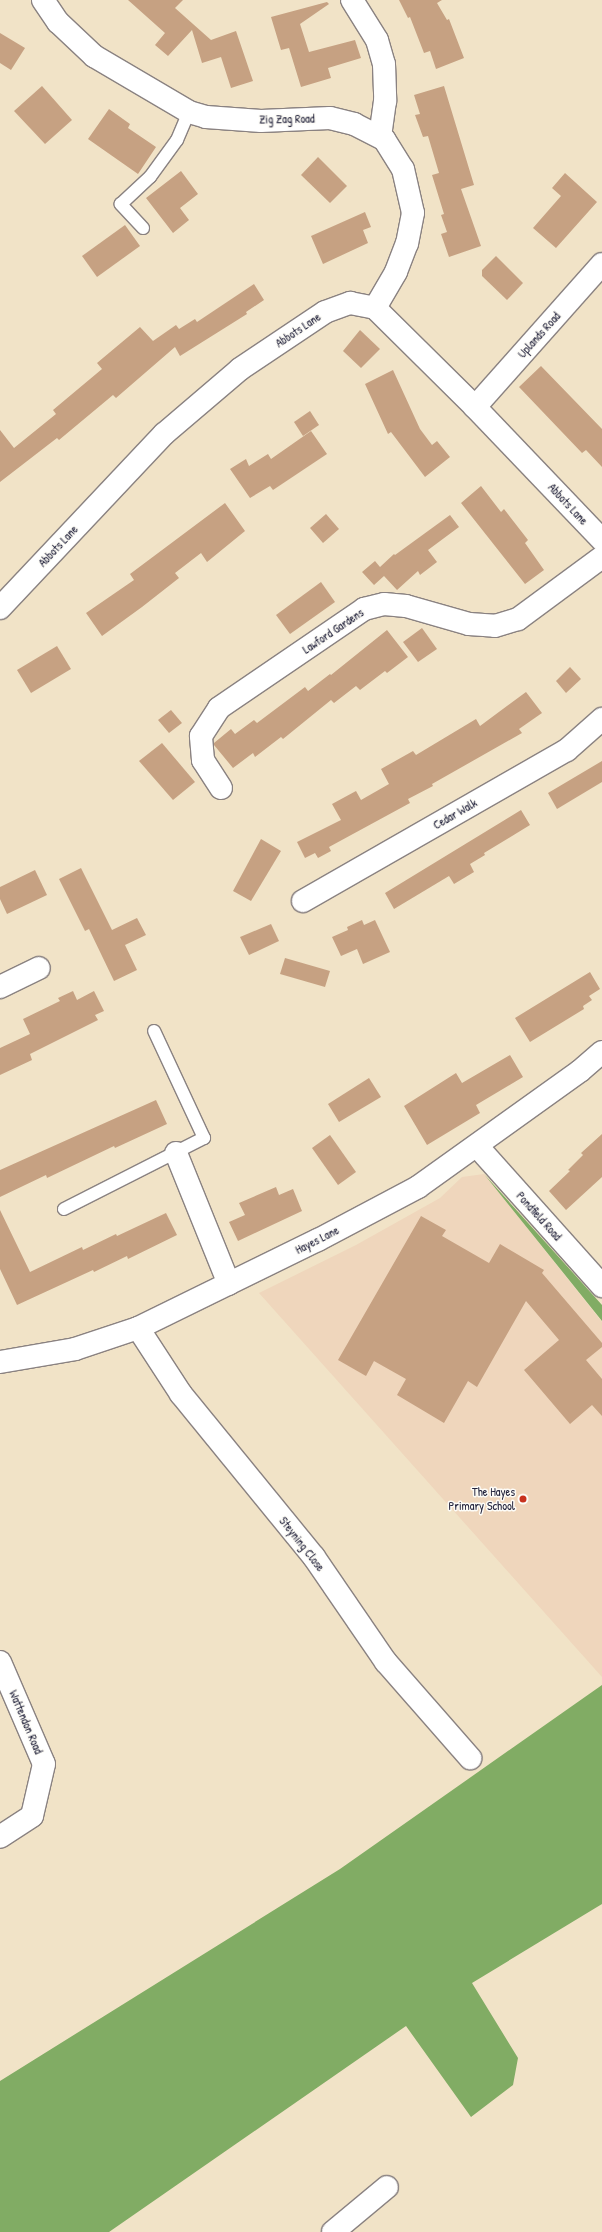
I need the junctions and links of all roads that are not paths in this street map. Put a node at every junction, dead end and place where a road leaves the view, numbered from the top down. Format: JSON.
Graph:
{"nodes":[{"id":1,"x":44,"y":0,"type":"edge"},
{"id":2,"x":352,"y":0,"type":"edge"},
{"id":3,"x":189,"y":112,"type":"junction"},
{"id":4,"x":380,"y":136,"type":"junction"},
{"id":5,"x":143,"y":228,"type":"dead end"},
{"id":6,"x":602,"y":264,"type":"edge"},
{"id":7,"x":375,"y":308,"type":"junction"},
{"id":8,"x":476,"y":407,"type":"junction"},
{"id":9,"x":602,"y":540,"type":"edge"},
{"id":10,"x":602,"y":557,"type":"edge"},
{"id":11,"x":0,"y":608,"type":"edge"},
{"id":12,"x":602,"y":719,"type":"edge"},
{"id":13,"x":221,"y":788,"type":"dead end"},
{"id":14,"x":303,"y":901,"type":"dead end"},
{"id":15,"x":39,"y":968,"type":"dead end"},
{"id":16,"x":0,"y":987,"type":"edge"},
{"id":17,"x":154,"y":1031,"type":"dead end"},
{"id":18,"x":602,"y":1052,"type":"edge"},
{"id":19,"x":477,"y":1146,"type":"junction"},
{"id":20,"x":176,"y":1153,"type":"junction"},
{"id":21,"x":64,"y":1209,"type":"dead end"},
{"id":22,"x":229,"y":1284,"type":"junction"},
{"id":23,"x":602,"y":1286,"type":"edge"},
{"id":24,"x":138,"y":1328,"type":"junction"},
{"id":25,"x":0,"y":1362,"type":"edge"},
{"id":26,"x":0,"y":1662,"type":"edge"},
{"id":27,"x":470,"y":1758,"type":"dead end"},
{"id":28,"x":0,"y":1837,"type":"edge"},
{"id":29,"x":387,"y":2188,"type":"dead end"},
{"id":30,"x":333,"y":2232,"type":"edge"}],
"edges":[{"from":1,"to":3,"type":"street","name":"Zig Zag Road"},
{"from":2,"to":4,"type":"street"},
{"from":3,"to":4,"type":"street","name":"Zig Zag Road"},
{"from":3,"to":5,"type":"lane"},
{"from":4,"to":7,"type":"street","name":"Zig Zag Road"},
{"from":6,"to":8,"type":"street","name":"Uplands Road"},
{"from":7,"to":8,"type":"street","name":"Abbots Lane"},
{"from":7,"to":11,"type":"street","name":"Abbots Lane"},
{"from":8,"to":9,"type":"street","name":"Abbots Lane"},
{"from":10,"to":13,"type":"street","name":"Lawford Gardens"},
{"from":12,"to":14,"type":"street","name":"Cedar Walk"},
{"from":15,"to":16,"type":"street"},
{"from":17,"to":20,"type":"lane"},
{"from":18,"to":19,"type":"street","name":"Hayes Lane"},
{"from":19,"to":22,"type":"street","name":"Hayes Lane"},
{"from":19,"to":23,"type":"street","name":"Pondfield Road"},
{"from":20,"to":21,"type":"lane"},
{"from":20,"to":22,"type":"street"},
{"from":22,"to":24,"type":"street","name":"Hayes Lane"},
{"from":24,"to":25,"type":"street","name":"Hayes Lane"},
{"from":24,"to":27,"type":"street","name":"Steyning Close"},
{"from":26,"to":28,"type":"street","name":"Wattendon Road"},
{"from":29,"to":30,"type":"street"}]}
